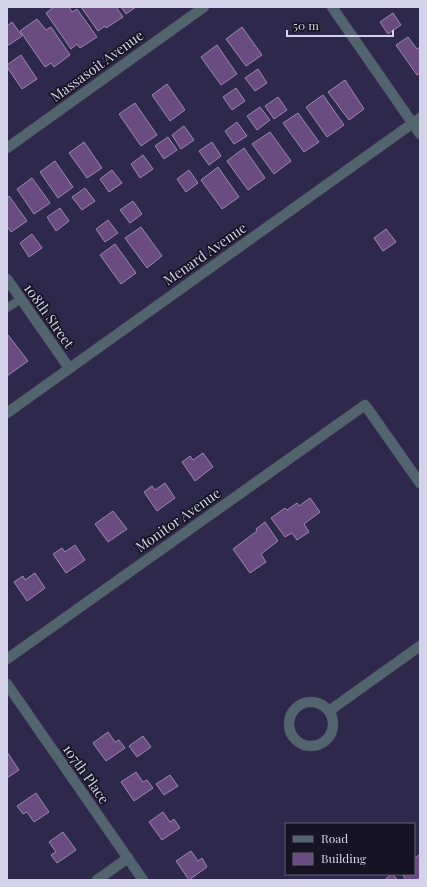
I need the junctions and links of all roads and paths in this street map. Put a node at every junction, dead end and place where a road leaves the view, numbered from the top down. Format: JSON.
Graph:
{"nodes":[{"id":1,"x":204,"y":7,"type":"edge"},
{"id":2,"x":332,"y":7,"type":"edge"},
{"id":3,"x":416,"y":120,"type":"edge"},
{"id":4,"x":420,"y":134,"type":"edge"},
{"id":5,"x":7,"y":148,"type":"edge"},
{"id":6,"x":7,"y":279,"type":"edge"},
{"id":7,"x":21,"y":299,"type":"junction"},
{"id":8,"x":7,"y":308,"type":"edge"},
{"id":9,"x":69,"y":368,"type":"junction"},
{"id":10,"x":7,"y":413,"type":"edge"},
{"id":11,"x":420,"y":483,"type":"edge"},
{"id":12,"x":420,"y":646,"type":"edge"},
{"id":13,"x":7,"y":659,"type":"edge"},
{"id":14,"x":7,"y":684,"type":"edge"},
{"id":15,"x":329,"y":711,"type":"junction"},
{"id":16,"x":128,"y":858,"type":"junction"},
{"id":17,"x":97,"y":880,"type":"edge"},
{"id":18,"x":143,"y":880,"type":"edge"}],
"edges":[{"from":1,"to":5,"type":"street","name":"Massasoit Avenue"},
{"from":2,"to":3,"type":"street"},
{"from":3,"to":4,"type":"street"},
{"from":3,"to":9,"type":"street","name":"Menard Avenue"},
{"from":6,"to":7,"type":"street","name":"108th Street"},
{"from":7,"to":8,"type":"lane"},
{"from":7,"to":9,"type":"street","name":"108th Street"},
{"from":9,"to":10,"type":"street","name":"Menard Avenue"},
{"from":11,"to":13,"type":"street","name":"Monitor Avenue"},
{"from":12,"to":15,"type":"street"},
{"from":14,"to":16,"type":"street","name":"107th Place"},
{"from":15,"to":15,"type":"street"},
{"from":16,"to":17,"type":"street"},
{"from":16,"to":18,"type":"street","name":"107th Place"}]}
